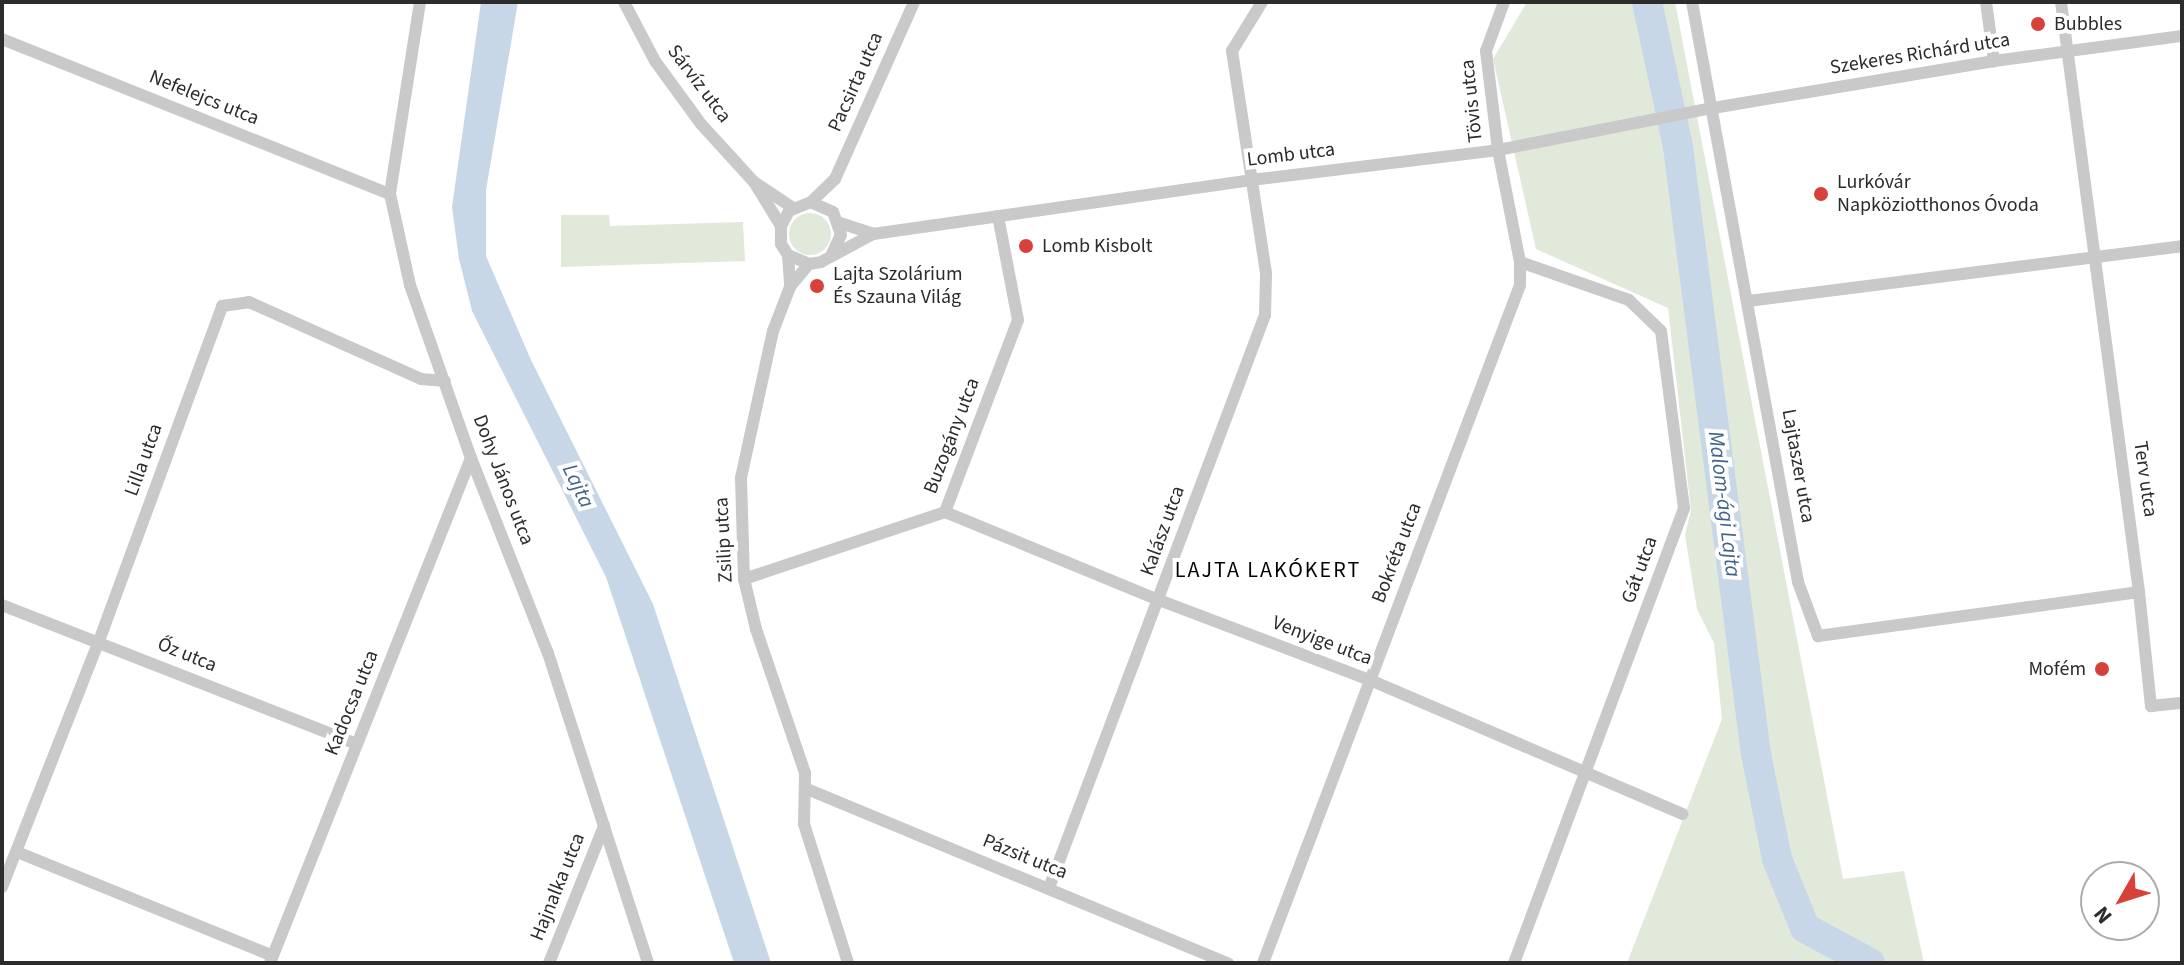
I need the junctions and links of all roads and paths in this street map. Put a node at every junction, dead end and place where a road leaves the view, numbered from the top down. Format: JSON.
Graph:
{"nodes":[{"id":1,"x":420,"y":2,"type":"edge"},
{"id":2,"x":624,"y":2,"type":"edge"},
{"id":3,"x":914,"y":2,"type":"edge"},
{"id":4,"x":1262,"y":2,"type":"edge"},
{"id":5,"x":1504,"y":2,"type":"edge"},
{"id":6,"x":1692,"y":2,"type":"edge"},
{"id":7,"x":1986,"y":2,"type":"edge"},
{"id":8,"x":2061,"y":2,"type":"edge"},
{"id":9,"x":2182,"y":36,"type":"edge"},
{"id":10,"x":2,"y":39,"type":"edge"},
{"id":11,"x":2068,"y":53,"type":"junction"},
{"id":12,"x":1994,"y":61,"type":"junction"},
{"id":13,"x":1713,"y":108,"type":"junction"},
{"id":14,"x":1498,"y":150,"type":"junction"},
{"id":15,"x":835,"y":179,"type":"junction"},
{"id":16,"x":1251,"y":180,"type":"junction"},
{"id":17,"x":754,"y":182,"type":"junction"},
{"id":18,"x":390,"y":194,"type":"junction"},
{"id":19,"x":811,"y":202,"type":"junction"},
{"id":20,"x":793,"y":208,"type":"junction"},
{"id":21,"x":998,"y":216,"type":"junction"},
{"id":22,"x":836,"y":217,"type":"junction"},
{"id":23,"x":781,"y":226,"type":"junction"},
{"id":24,"x":873,"y":234,"type":"junction"},
{"id":25,"x":2182,"y":246,"type":"edge"},
{"id":26,"x":788,"y":255,"type":"junction"},
{"id":27,"x":831,"y":256,"type":"junction"},
{"id":28,"x":2095,"y":258,"type":"junction"},
{"id":29,"x":1520,"y":262,"type":"junction"},
{"id":30,"x":809,"y":264,"type":"junction"},
{"id":31,"x":790,"y":287,"type":"junction"},
{"id":32,"x":1748,"y":301,"type":"junction"},
{"id":33,"x":445,"y":381,"type":"junction"},
{"id":34,"x":471,"y":458,"type":"junction"},
{"id":35,"x":945,"y":512,"type":"junction"},
{"id":36,"x":744,"y":579,"type":"junction"},
{"id":37,"x":2139,"y":592,"type":"junction"},
{"id":38,"x":1159,"y":600,"type":"junction"},
{"id":39,"x":2,"y":605,"type":"edge"},
{"id":40,"x":99,"y":641,"type":"junction"},
{"id":41,"x":1370,"y":680,"type":"junction"},
{"id":42,"x":2182,"y":703,"type":"edge"},
{"id":43,"x":356,"y":744,"type":"junction"},
{"id":44,"x":1588,"y":773,"type":"junction"},
{"id":45,"x":807,"y":789,"type":"junction"},
{"id":46,"x":1683,"y":814,"type":"dead end"},
{"id":47,"x":604,"y":826,"type":"junction"},
{"id":48,"x":17,"y":852,"type":"junction"},
{"id":49,"x":2,"y":887,"type":"edge"},
{"id":50,"x":1049,"y":888,"type":"junction"},
{"id":51,"x":272,"y":960,"type":"edge"},
{"id":52,"x":549,"y":963,"type":"edge"},
{"id":53,"x":648,"y":963,"type":"edge"},
{"id":54,"x":848,"y":963,"type":"edge"},
{"id":55,"x":1228,"y":963,"type":"edge"},
{"id":56,"x":1263,"y":963,"type":"edge"},
{"id":57,"x":1514,"y":963,"type":"edge"}],
"edges":[{"from":1,"to":18,"type":"street","name":"Dohy János utca"},
{"from":2,"to":17,"type":"street","name":"Sárvíz utca"},
{"from":3,"to":15,"type":"street","name":"Pacsirta utca"},
{"from":4,"to":16,"type":"street","name":"Kalász utca"},
{"from":5,"to":14,"type":"street","name":"Tövis utca"},
{"from":6,"to":13,"type":"street","name":"Lajtaszer utca"},
{"from":7,"to":12,"type":"street"},
{"from":8,"to":11,"type":"street","name":"Terv utca"},
{"from":9,"to":11,"type":"street","name":"Szekeres Richárd utca"},
{"from":10,"to":18,"type":"street","name":"Nefelejcs utca"},
{"from":11,"to":12,"type":"street","name":"Szekeres Richárd utca"},
{"from":11,"to":28,"type":"street","name":"Terv utca"},
{"from":12,"to":13,"type":"street","name":"Szekeres Richárd utca"},
{"from":13,"to":14,"type":"street","name":"Lomb utca"},
{"from":13,"to":32,"type":"street","name":"Lajtaszer utca"},
{"from":14,"to":16,"type":"street","name":"Lomb utca"},
{"from":14,"to":29,"type":"street","name":"Bokréta utca"},
{"from":15,"to":19,"type":"street"},
{"from":15,"to":22,"type":"street"},
{"from":16,"to":21,"type":"street","name":"Lomb utca"},
{"from":16,"to":38,"type":"street","name":"Kalász utca"},
{"from":17,"to":20,"type":"street"},
{"from":17,"to":23,"type":"street"},
{"from":18,"to":33,"type":"street","name":"Dohy János utca"},
{"from":19,"to":20,"type":"street"},
{"from":19,"to":22,"type":"street"},
{"from":20,"to":23,"type":"street"},
{"from":21,"to":24,"type":"street","name":"Lomb utca"},
{"from":21,"to":35,"type":"street","name":"Buzogány utca"},
{"from":22,"to":24,"type":"street"},
{"from":22,"to":27,"type":"street"},
{"from":23,"to":26,"type":"street"},
{"from":24,"to":27,"type":"street"},
{"from":25,"to":28,"type":"street"},
{"from":26,"to":30,"type":"street"},
{"from":26,"to":31,"type":"street"},
{"from":27,"to":30,"type":"street"},
{"from":28,"to":32,"type":"street"},
{"from":28,"to":37,"type":"street","name":"Terv utca"},
{"from":29,"to":41,"type":"street","name":"Bokréta utca"},
{"from":29,"to":44,"type":"street","name":"Gát utca"},
{"from":30,"to":31,"type":"street"},
{"from":31,"to":36,"type":"street","name":"Zsilip utca"},
{"from":32,"to":37,"type":"street","name":"Lajtaszer utca"},
{"from":33,"to":34,"type":"street","name":"Dohy János utca"},
{"from":33,"to":40,"type":"street","name":"Lilla utca"},
{"from":34,"to":43,"type":"street","name":"Kadocsa utca"},
{"from":34,"to":47,"type":"street","name":"Dohy János utca"},
{"from":35,"to":36,"type":"street","name":"Buzogány utca"},
{"from":35,"to":38,"type":"street","name":"Venyige utca"},
{"from":36,"to":45,"type":"street","name":"Zsilip utca"},
{"from":37,"to":42,"type":"street","name":"Terv utca"},
{"from":38,"to":41,"type":"street","name":"Venyige utca"},
{"from":38,"to":50,"type":"street","name":"Kalász utca"},
{"from":39,"to":40,"type":"street","name":"Őz utca"},
{"from":40,"to":43,"type":"street","name":"Őz utca"},
{"from":40,"to":48,"type":"street","name":"Lilla utca"},
{"from":41,"to":44,"type":"street","name":"Venyige utca"},
{"from":41,"to":56,"type":"street","name":"Bokréta utca"},
{"from":43,"to":51,"type":"street","name":"Kadocsa utca"},
{"from":44,"to":46,"type":"street","name":"Venyige utca"},
{"from":44,"to":57,"type":"street","name":"Gát utca"},
{"from":45,"to":50,"type":"street","name":"Pázsit utca"},
{"from":45,"to":54,"type":"street","name":"Zsilip utca"},
{"from":47,"to":52,"type":"street","name":"Hajnalka utca"},
{"from":47,"to":53,"type":"street","name":"Dohy János utca"},
{"from":48,"to":49,"type":"street","name":"Lilla utca"},
{"from":48,"to":51,"type":"street"},
{"from":50,"to":55,"type":"street","name":"Pázsit utca"}]}
